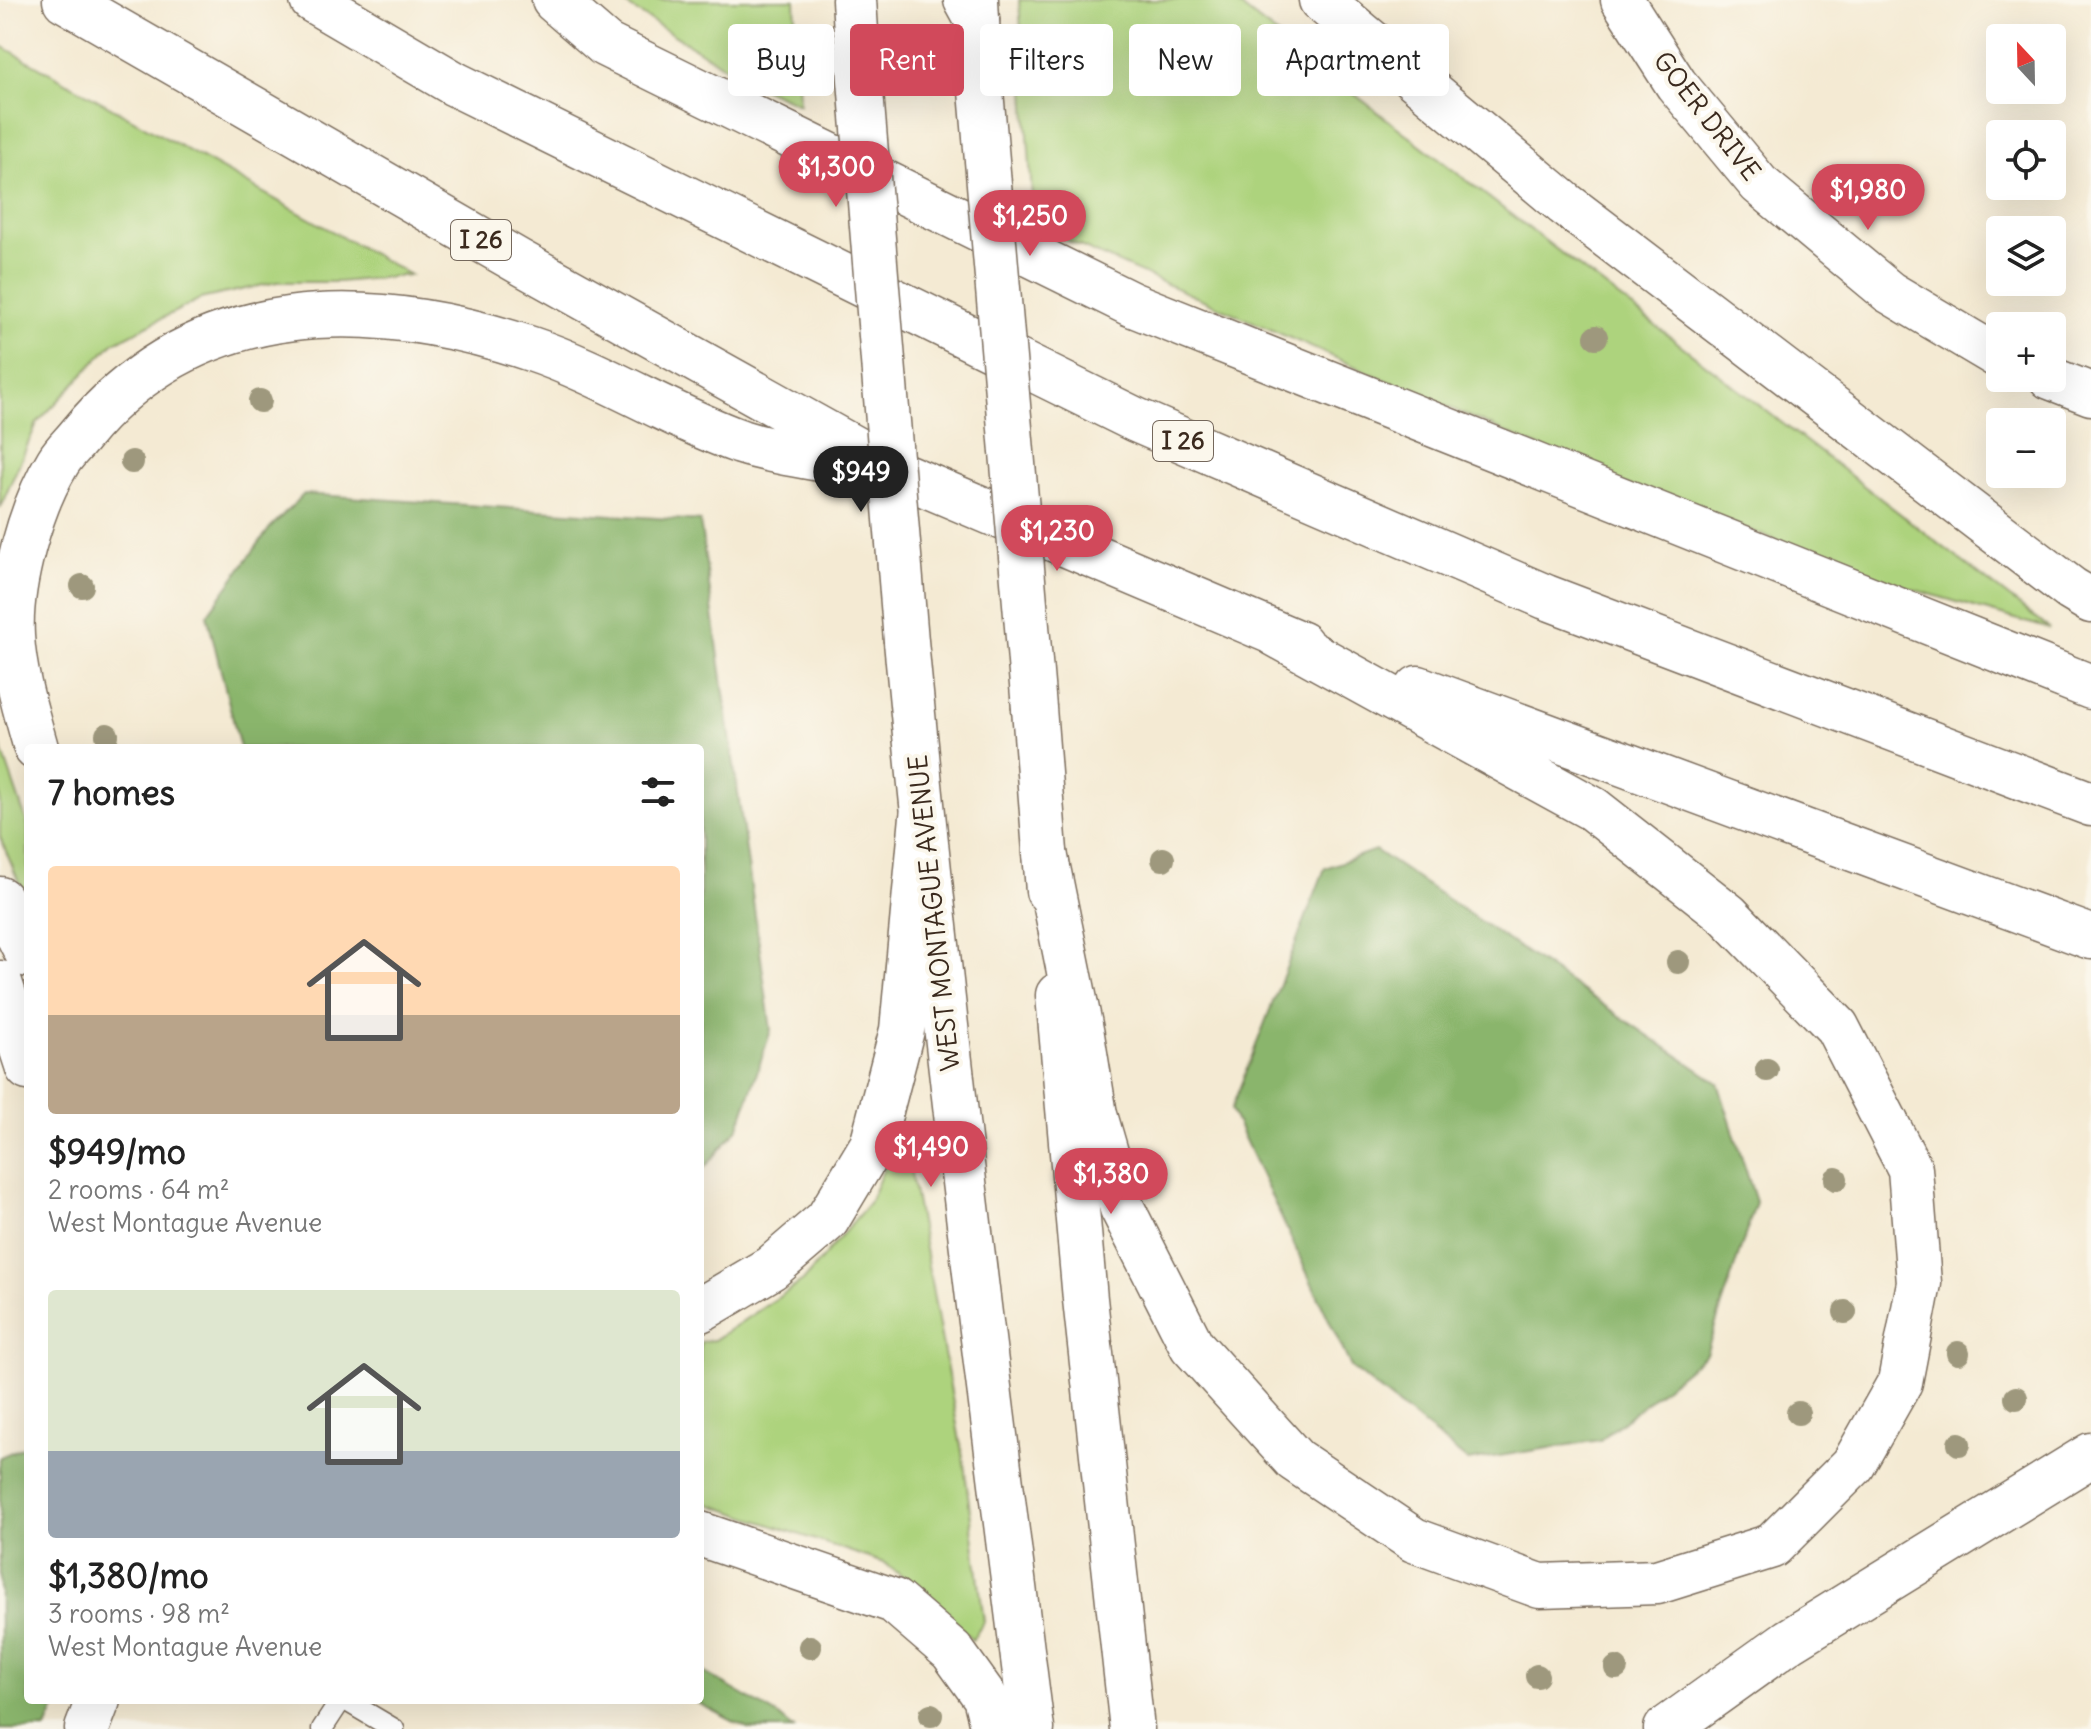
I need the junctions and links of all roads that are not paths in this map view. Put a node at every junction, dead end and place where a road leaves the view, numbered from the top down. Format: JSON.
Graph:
{"nodes":[{"id":1,"x":65,"y":0,"type":"edge"},
{"id":2,"x":312,"y":0,"type":"edge"},
{"id":3,"x":554,"y":0,"type":"edge"},
{"id":4,"x":1321,"y":0,"type":"edge"},
{"id":5,"x":1622,"y":0,"type":"edge"},
{"id":6,"x":973,"y":7,"type":"edge"},
{"id":7,"x":855,"y":15,"type":"edge"},
{"id":8,"x":1986,"y":350,"type":"edge"},
{"id":9,"x":2066,"y":384,"type":"edge"},
{"id":10,"x":2091,"y":394,"type":"edge"},
{"id":11,"x":900,"y":474,"type":"junction"},
{"id":12,"x":2091,"y":601,"type":"edge"},
{"id":13,"x":1275,"y":634,"type":"junction"},
{"id":14,"x":2091,"y":687,"type":"edge"},
{"id":15,"x":35,"y":744,"type":"edge"},
{"id":16,"x":2091,"y":804,"type":"edge"},
{"id":17,"x":922,"y":817,"type":"junction"},
{"id":18,"x":1045,"y":853,"type":"junction"},
{"id":19,"x":0,"y":899,"type":"edge"},
{"id":20,"x":2091,"y":937,"type":"edge"},
{"id":21,"x":24,"y":947,"type":"edge"},
{"id":22,"x":0,"y":983,"type":"edge"},
{"id":23,"x":24,"y":1056,"type":"edge"},
{"id":24,"x":704,"y":1308,"type":"edge"},
{"id":25,"x":2091,"y":1455,"type":"edge"},
{"id":26,"x":704,"y":1535,"type":"edge"},
{"id":27,"x":96,"y":1704,"type":"edge"},
{"id":28,"x":340,"y":1704,"type":"edge"},
{"id":29,"x":350,"y":1704,"type":"edge"},
{"id":30,"x":87,"y":1729,"type":"edge"},
{"id":31,"x":322,"y":1729,"type":"edge"},
{"id":32,"x":394,"y":1729,"type":"edge"},
{"id":33,"x":993,"y":1729,"type":"edge"},
{"id":34,"x":1032,"y":1729,"type":"edge"},
{"id":35,"x":1132,"y":1729,"type":"edge"},
{"id":36,"x":1666,"y":1729,"type":"edge"}],
"edges":[{"from":1,"to":11,"type":"main road","number":"I 26"},
{"from":2,"to":16,"type":"main road","number":"I 26"},
{"from":3,"to":14,"type":"main road"},
{"from":4,"to":12,"type":"main road"},
{"from":5,"to":8,"type":"street","name":"GOER DRIVE"},
{"from":6,"to":18,"type":"main road","bridge":true},
{"from":7,"to":17,"type":"main road","name":"WEST MONTAGUE AVENUE","bridge":true},
{"from":9,"to":10,"type":"street"},
{"from":11,"to":13,"type":"main road","number":"I 26"},
{"from":11,"to":15,"type":"main road"},
{"from":13,"to":18,"type":"main road"},
{"from":13,"to":20,"type":"main road","number":"I 26"},
{"from":17,"to":24,"type":"main road"},
{"from":17,"to":34,"type":"main road","name":"WEST MONTAGUE AVENUE"},
{"from":18,"to":35,"type":"main road"},
{"from":19,"to":21,"type":"main road"},
{"from":22,"to":23,"type":"main road"},
{"from":25,"to":36,"type":"main road"},
{"from":26,"to":33,"type":"main road"},
{"from":27,"to":30,"type":"main road"},
{"from":28,"to":31,"type":"lane"},
{"from":29,"to":32,"type":"lane"}]}
